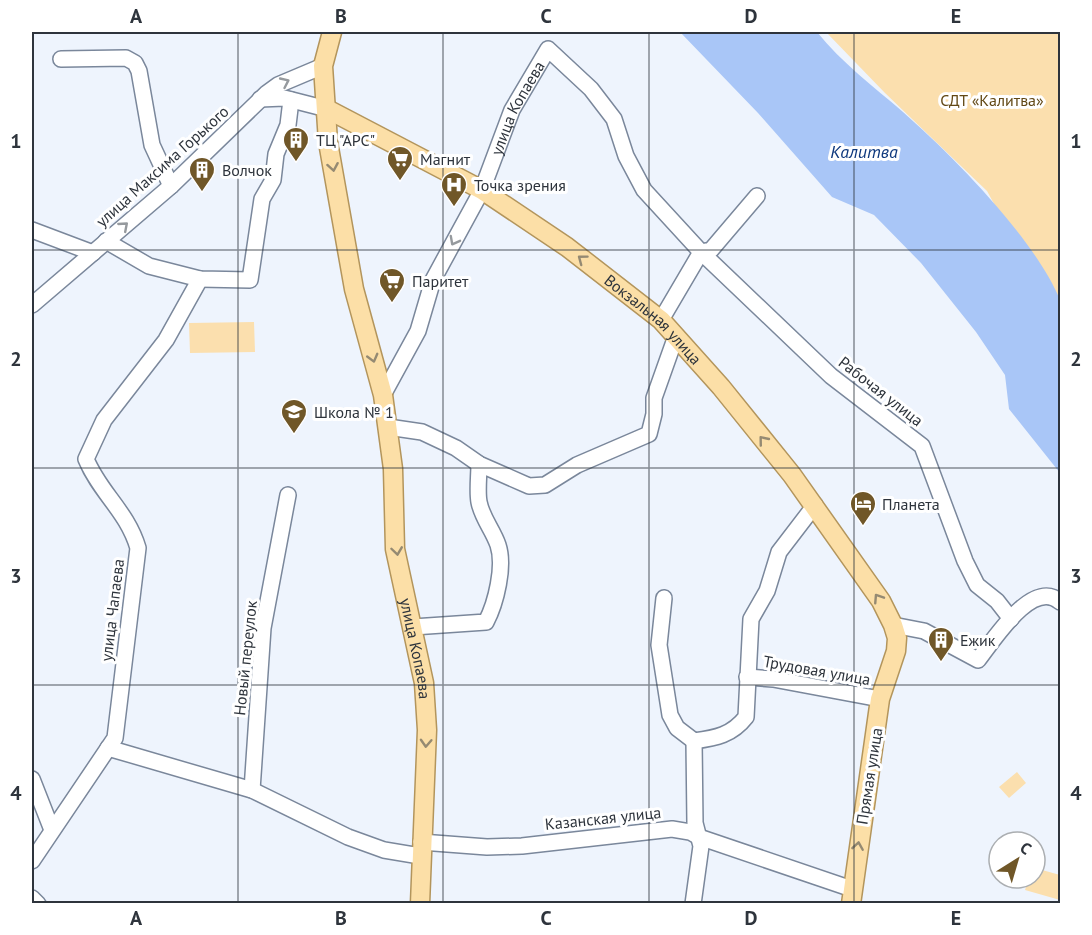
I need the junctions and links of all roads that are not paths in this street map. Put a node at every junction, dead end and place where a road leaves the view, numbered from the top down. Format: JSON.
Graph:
{"nodes":[{"id":1,"x":332,"y":32,"type":"edge"},
{"id":2,"x":548,"y":49,"type":"joint"},
{"id":3,"x":61,"y":59,"type":"dead end"},
{"id":4,"x":323,"y":66,"type":"junction"},
{"id":5,"x":261,"y":99,"type":"junction"},
{"id":6,"x":291,"y":100,"type":"junction"},
{"id":7,"x":327,"y":109,"type":"junction"},
{"id":8,"x":171,"y":186,"type":"junction"},
{"id":9,"x":482,"y":190,"type":"junction"},
{"id":10,"x":757,"y":196,"type":"dead end"},
{"id":11,"x":32,"y":230,"type":"edge"},
{"id":12,"x":106,"y":241,"type":"junction"},
{"id":13,"x":700,"y":252,"type":"junction"},
{"id":14,"x":93,"y":253,"type":"junction"},
{"id":15,"x":200,"y":279,"type":"junction"},
{"id":16,"x":32,"y":305,"type":"edge"},
{"id":17,"x":661,"y":320,"type":"junction"},
{"id":18,"x":676,"y":336,"type":"junction"},
{"id":19,"x":383,"y":395,"type":"junction"},
{"id":20,"x":388,"y":427,"type":"junction"},
{"id":21,"x":479,"y":464,"type":"junction"},
{"id":22,"x":288,"y":495,"type":"dead end"},
{"id":23,"x":815,"y":505,"type":"junction"},
{"id":24,"x":664,"y":598,"type":"dead end"},
{"id":25,"x":1060,"y":602,"type":"edge"},
{"id":26,"x":1011,"y":619,"type":"junction"},
{"id":27,"x":893,"y":625,"type":"junction"},
{"id":28,"x":413,"y":627,"type":"junction"},
{"id":29,"x":896,"y":651,"type":"joint"},
{"id":30,"x":747,"y":677,"type":"junction"},
{"id":31,"x":880,"y":699,"type":"junction"},
{"id":32,"x":694,"y":741,"type":"junction"},
{"id":33,"x":108,"y":748,"type":"junction"},
{"id":34,"x":32,"y":779,"type":"edge"},
{"id":35,"x":252,"y":790,"type":"junction"},
{"id":36,"x":52,"y":830,"type":"junction"},
{"id":37,"x":699,"y":837,"type":"junction"},
{"id":38,"x":421,"y":849,"type":"junction"},
{"id":39,"x":32,"y":861,"type":"edge"},
{"id":40,"x":851,"y":896,"type":"edge"},
{"id":41,"x":32,"y":898,"type":"edge"},
{"id":42,"x":38,"y":903,"type":"edge"},
{"id":43,"x":420,"y":903,"type":"edge"},
{"id":44,"x":693,"y":903,"type":"edge"}],
"edges":[{"from":1,"to":4,"type":"main road"},
{"from":2,"to":9,"type":"street","name":"улица Копаева"},
{"from":2,"to":13,"type":"street","name":"Рабочая улица"},
{"from":3,"to":8,"type":"street"},
{"from":5,"to":4,"type":"street","name":"улица Максима Горького","one_way":true},
{"from":4,"to":7,"type":"main road","name":"улица Копаева"},
{"from":5,"to":6,"type":"street"},
{"from":5,"to":8,"type":"street","name":"улица Максима Горького"},
{"from":6,"to":7,"type":"street"},
{"from":6,"to":15,"type":"street"},
{"from":7,"to":9,"type":"main road","name":"Вокзальная улица"},
{"from":7,"to":19,"type":"main road","name":"улица Копаева","one_way":true},
{"from":12,"to":8,"type":"street","name":"улица Максима Горького","one_way":true},
{"from":17,"to":9,"type":"main road","name":"Вокзальная улица","one_way":true},
{"from":9,"to":19,"type":"street","name":"улица Копаева","one_way":true},
{"from":10,"to":13,"type":"street"},
{"from":11,"to":14,"type":"street"},
{"from":12,"to":14,"type":"street","name":"улица Максима Горького"},
{"from":12,"to":15,"type":"street"},
{"from":13,"to":17,"type":"street"},
{"from":13,"to":26,"type":"street","name":"Рабочая улица"},
{"from":14,"to":16,"type":"street","name":"улица Максима Горького"},
{"from":15,"to":33,"type":"street","name":"улица Чапаева"},
{"from":17,"to":18,"type":"main road","name":"Вокзальная улица"},
{"from":18,"to":21,"type":"street"},
{"from":23,"to":18,"type":"main road","name":"Вокзальная улица","one_way":true},
{"from":19,"to":20,"type":"main road","name":"улица Копаева"},
{"from":20,"to":21,"type":"street"},
{"from":20,"to":28,"type":"main road","name":"улица Копаева","one_way":true},
{"from":21,"to":28,"type":"street"},
{"from":22,"to":35,"type":"street","name":"Новый переулок"},
{"from":27,"to":23,"type":"main road","name":"Вокзальная улица","one_way":true},
{"from":23,"to":30,"type":"street","name":"Трудовая улица"},
{"from":24,"to":32,"type":"street"},
{"from":25,"to":26,"type":"street"},
{"from":26,"to":27,"type":"street"},
{"from":27,"to":29,"type":"main road","name":"Вокзальная улица"},
{"from":28,"to":38,"type":"main road","name":"улица Копаева","one_way":true},
{"from":29,"to":31,"type":"main road","name":"Прямая улица"},
{"from":30,"to":31,"type":"street","name":"Трудовая улица"},
{"from":30,"to":32,"type":"street","name":"Трудовая улица"},
{"from":40,"to":31,"type":"main road","name":"Прямая улица","one_way":true},
{"from":32,"to":37,"type":"street"},
{"from":33,"to":35,"type":"street","name":"Казанская улица"},
{"from":33,"to":36,"type":"street","name":"улица Чапаева"},
{"from":34,"to":36,"type":"street"},
{"from":35,"to":38,"type":"street","name":"Казанская улица"},
{"from":36,"to":39,"type":"street","name":"улица Чапаева"},
{"from":37,"to":38,"type":"street","name":"Казанская улица"},
{"from":37,"to":40,"type":"street","name":"Казанская улица"},
{"from":37,"to":44,"type":"street"},
{"from":38,"to":43,"type":"main road","name":"улица Копаева"},
{"from":41,"to":42,"type":"street"}]}
